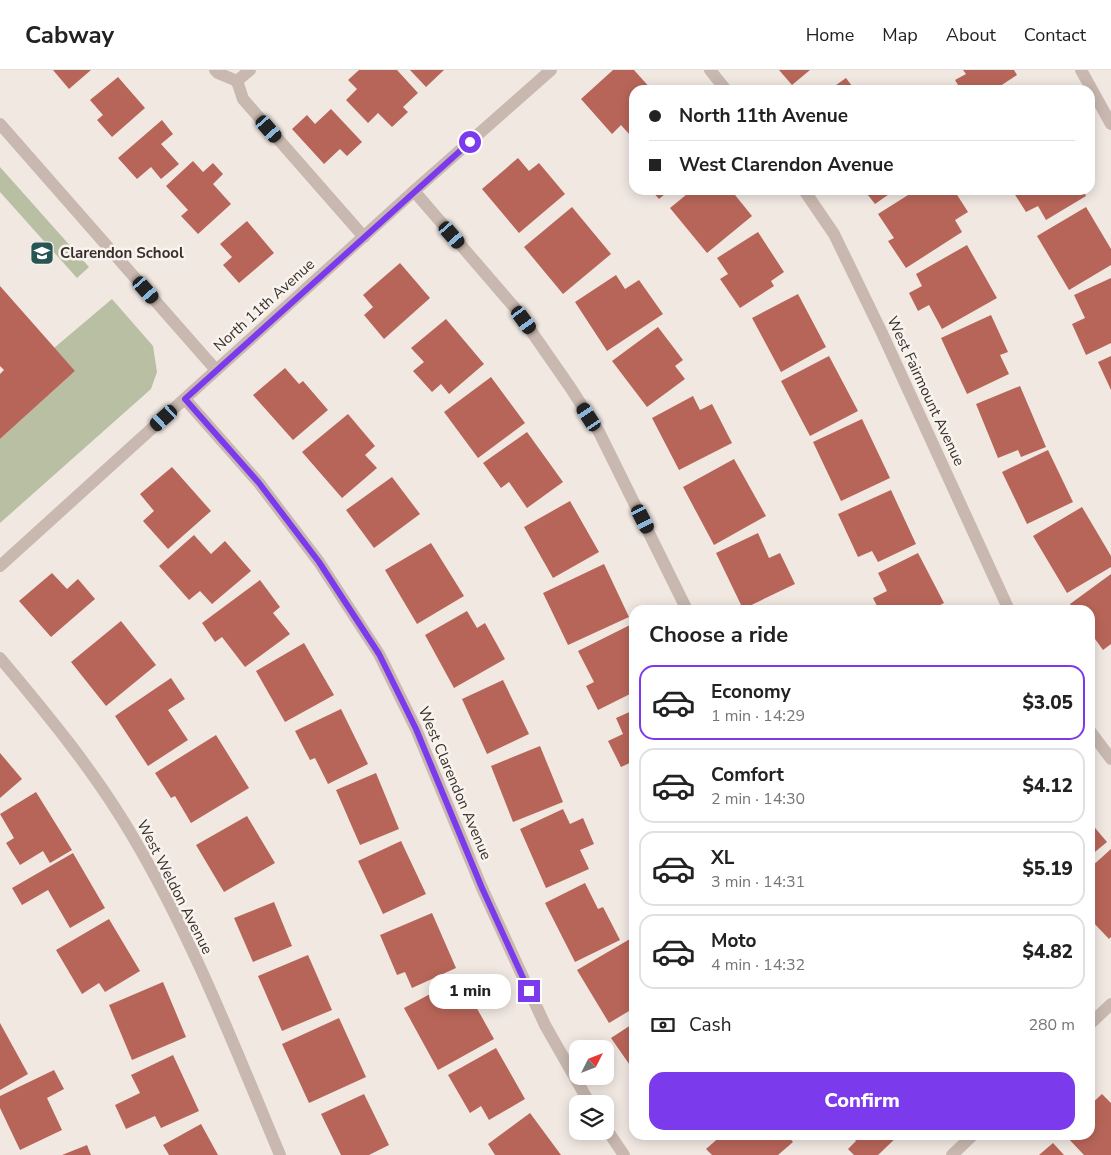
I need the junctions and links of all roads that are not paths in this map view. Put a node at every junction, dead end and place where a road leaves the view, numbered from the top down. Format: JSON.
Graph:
{"nodes":[{"id":1,"x":215,"y":70,"type":"edge"},
{"id":2,"x":250,"y":70,"type":"edge"},
{"id":3,"x":551,"y":70,"type":"edge"},
{"id":4,"x":710,"y":70,"type":"edge"},
{"id":5,"x":1081,"y":70,"type":"edge"},
{"id":6,"x":237,"y":81,"type":"junction"},
{"id":7,"x":722,"y":85,"type":"edge"},
{"id":8,"x":1089,"y":85,"type":"edge"},
{"id":9,"x":1095,"y":95,"type":"edge"},
{"id":10,"x":0,"y":124,"type":"edge"},
{"id":11,"x":1111,"y":124,"type":"edge"},
{"id":12,"x":414,"y":191,"type":"junction"},
{"id":13,"x":807,"y":195,"type":"edge"},
{"id":14,"x":364,"y":237,"type":"junction"},
{"id":15,"x":216,"y":370,"type":"junction"},
{"id":16,"x":185,"y":399,"type":"junction"},
{"id":17,"x":0,"y":566,"type":"edge"},
{"id":18,"x":685,"y":605,"type":"edge"},
{"id":19,"x":1007,"y":605,"type":"edge"},
{"id":20,"x":0,"y":658,"type":"edge"},
{"id":21,"x":1095,"y":738,"type":"edge"},
{"id":22,"x":1111,"y":759,"type":"edge"},
{"id":23,"x":1111,"y":1004,"type":"edge"},
{"id":24,"x":1095,"y":1019,"type":"edge"},
{"id":25,"x":585,"y":1095,"type":"edge"},
{"id":26,"x":614,"y":1140,"type":"edge"},
{"id":27,"x":968,"y":1140,"type":"edge"},
{"id":28,"x":280,"y":1155,"type":"edge"},
{"id":29,"x":624,"y":1155,"type":"edge"},
{"id":30,"x":952,"y":1155,"type":"edge"}],
"edges":[{"from":1,"to":6,"type":"street"},
{"from":2,"to":6,"type":"street"},
{"from":3,"to":12,"type":"street","name":"North 11th Avenue"},
{"from":4,"to":7,"type":"street"},
{"from":5,"to":8,"type":"street"},
{"from":6,"to":14,"type":"street"},
{"from":9,"to":11,"type":"street"},
{"from":10,"to":15,"type":"street"},
{"from":12,"to":14,"type":"street","name":"North 11th Avenue"},
{"from":12,"to":18,"type":"street"},
{"from":13,"to":19,"type":"street","name":"West Fairmount Avenue"},
{"from":14,"to":15,"type":"street","name":"North 11th Avenue"},
{"from":15,"to":16,"type":"street","name":"North 11th Avenue"},
{"from":16,"to":17,"type":"street","name":"North 11th Avenue"},
{"from":16,"to":25,"type":"street","name":"West Clarendon Avenue"},
{"from":20,"to":28,"type":"street","name":"West Weldon Avenue"},
{"from":21,"to":22,"type":"street"},
{"from":23,"to":24,"type":"street"},
{"from":26,"to":29,"type":"street"},
{"from":27,"to":30,"type":"street"}]}
